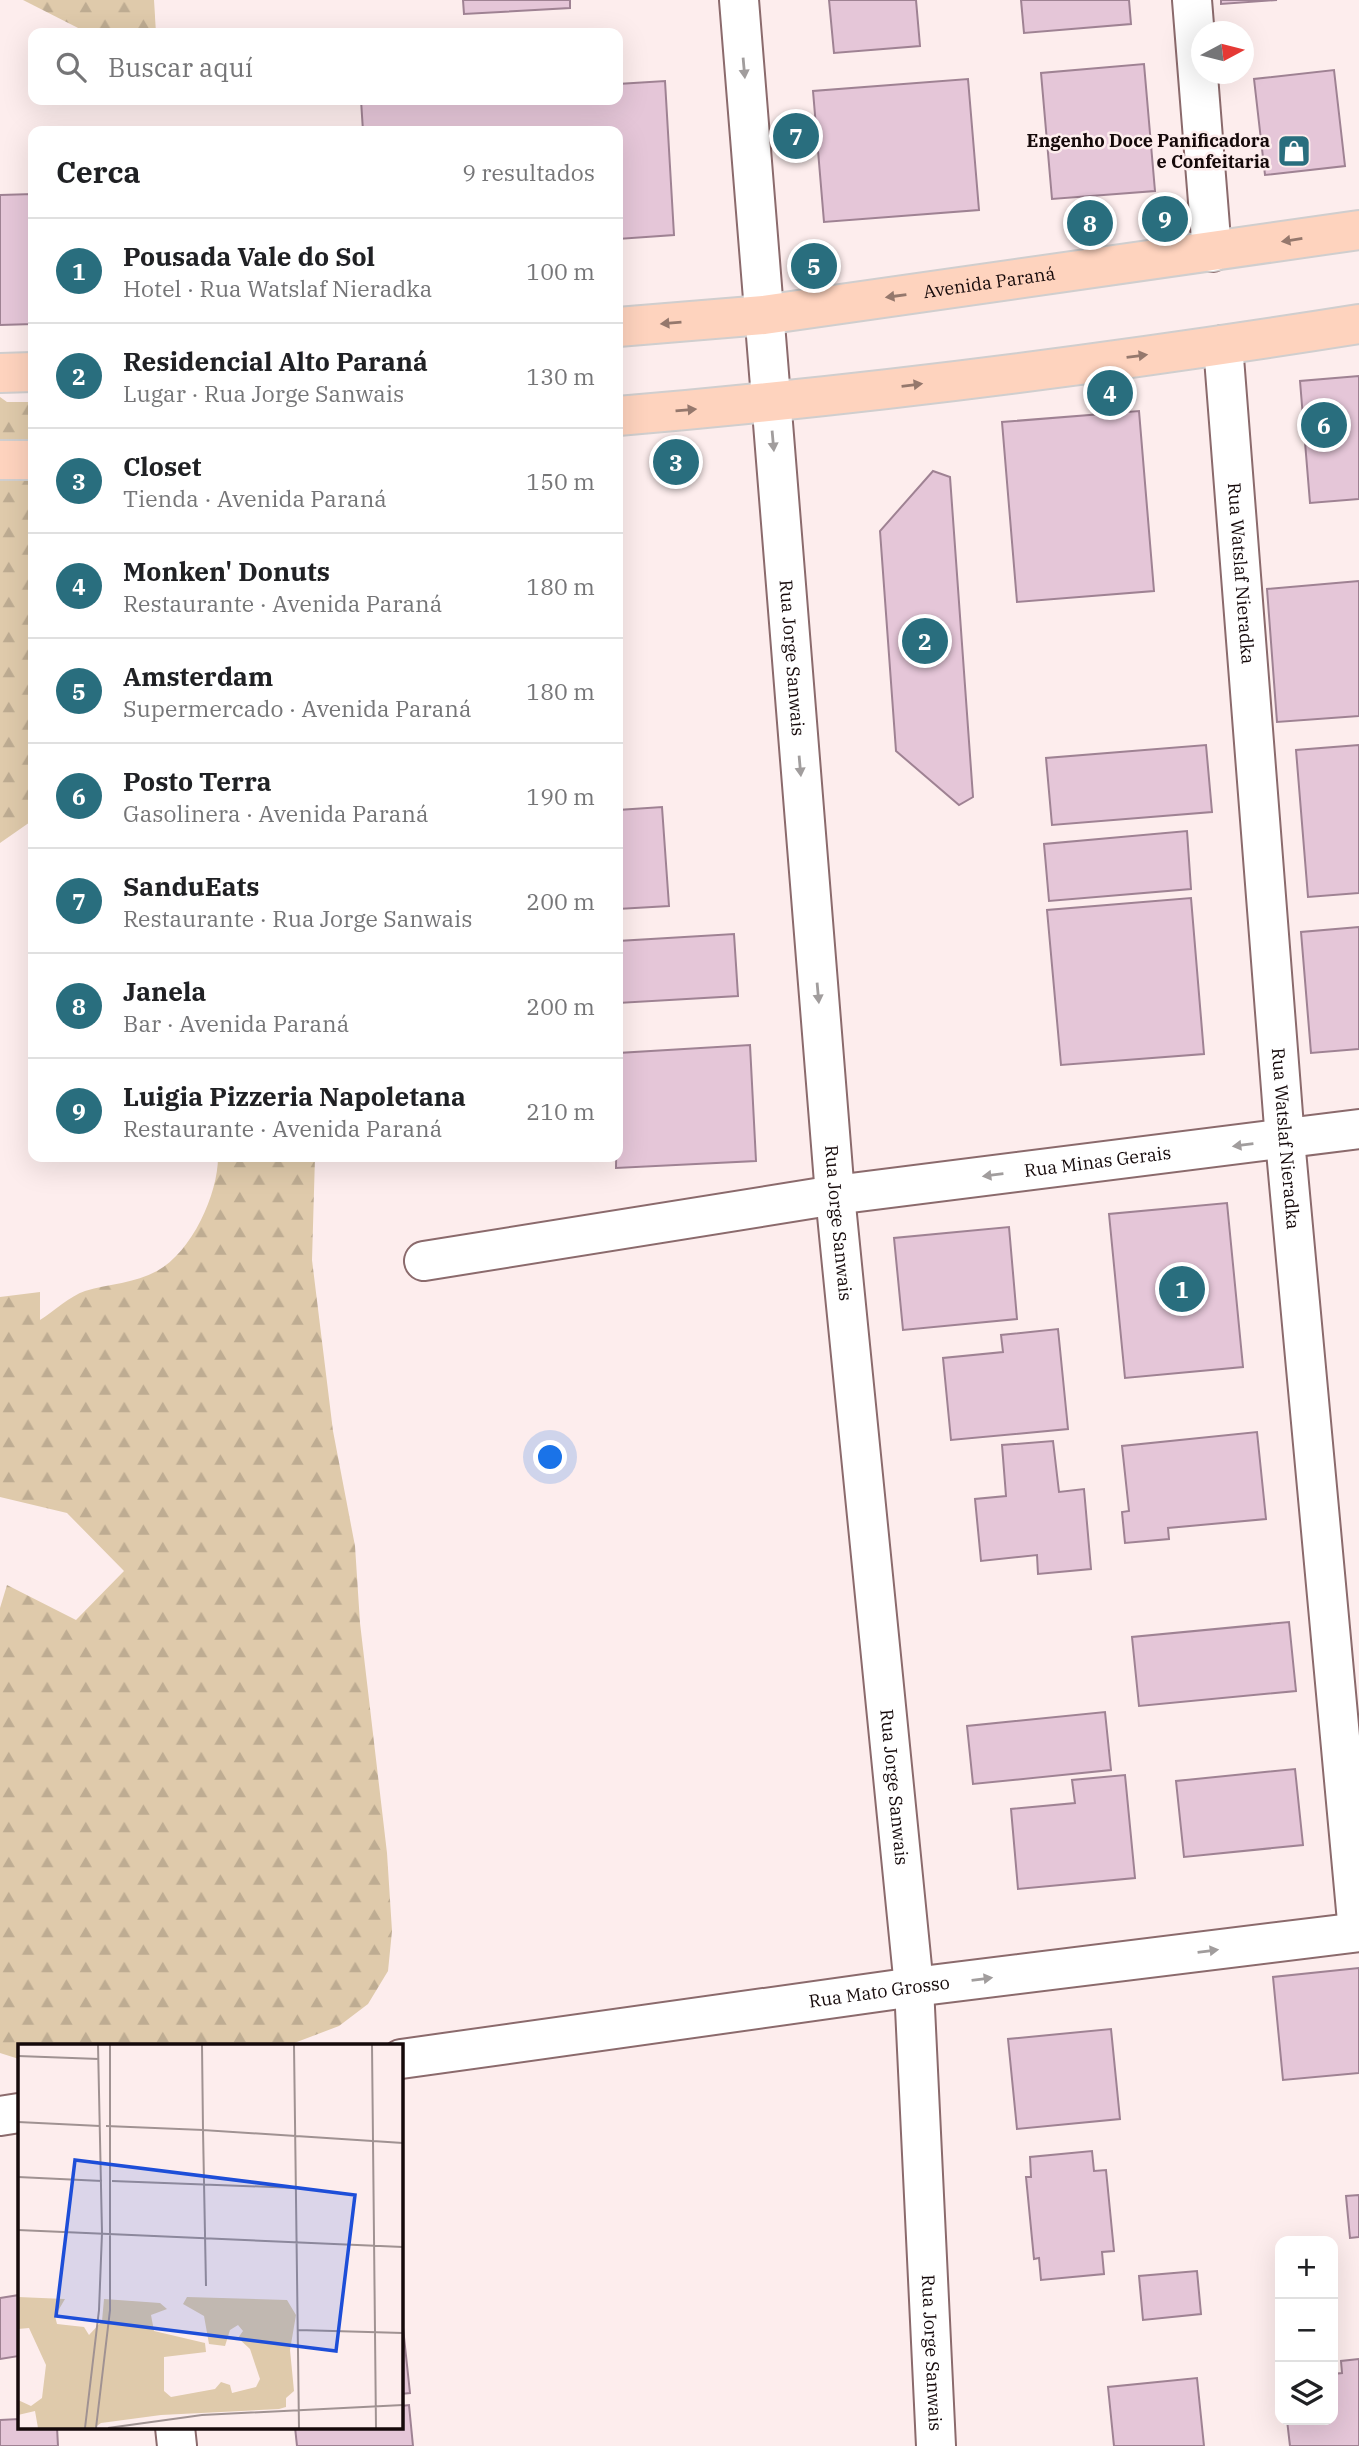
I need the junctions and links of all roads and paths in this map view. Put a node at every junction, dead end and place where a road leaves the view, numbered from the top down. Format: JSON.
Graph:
{"nodes":[{"id":1,"x":739,"y":0,"type":"edge"},
{"id":2,"x":1192,"y":0,"type":"edge"},
{"id":3,"x":1359,"y":230,"type":"edge"},
{"id":4,"x":1212,"y":252,"type":"junction"},
{"id":5,"x":764,"y":315,"type":"junction"},
{"id":6,"x":1359,"y":324,"type":"edge"},
{"id":7,"x":623,"y":327,"type":"edge"},
{"id":8,"x":1223,"y":345,"type":"junction"},
{"id":9,"x":28,"y":372,"type":"edge"},
{"id":10,"x":0,"y":373,"type":"edge"},
{"id":11,"x":770,"y":403,"type":"junction"},
{"id":12,"x":623,"y":416,"type":"edge"},
{"id":13,"x":0,"y":460,"type":"edge"},
{"id":14,"x":28,"y":460,"type":"edge"},
{"id":15,"x":1359,"y":1129,"type":"edge"},
{"id":16,"x":1285,"y":1140,"type":"junction"},
{"id":17,"x":835,"y":1195,"type":"junction"},
{"id":18,"x":425,"y":1261,"type":"dead end"},
{"id":19,"x":1359,"y":1932,"type":"edge"},
{"id":20,"x":914,"y":1987,"type":"junction"},
{"id":21,"x":402,"y":2059,"type":"edge"},
{"id":22,"x":18,"y":2113,"type":"edge"},
{"id":23,"x":0,"y":2116,"type":"edge"},
{"id":24,"x":175,"y":2428,"type":"edge"},
{"id":25,"x":177,"y":2446,"type":"edge"},
{"id":26,"x":936,"y":2446,"type":"edge"}],
"edges":[{"from":1,"to":5,"type":"street","name":"Rua Jorge Sanwais","one_way":true},
{"from":2,"to":4,"type":"street"},
{"from":3,"to":4,"type":"main road","name":"Avenida Paraná","one_way":true},
{"from":4,"to":5,"type":"main road","name":"Avenida Paraná","one_way":true},
{"from":5,"to":7,"type":"main road","name":"Avenida Paraná","one_way":true},
{"from":5,"to":11,"type":"street","name":"Rua Jorge Sanwais"},
{"from":6,"to":8,"type":"main road"},
{"from":11,"to":8,"type":"main road","one_way":true},
{"from":8,"to":16,"type":"street","name":"Rua Watslaf Nieradka"},
{"from":9,"to":10,"type":"main road"},
{"from":12,"to":11,"type":"main road","one_way":true},
{"from":11,"to":17,"type":"street","name":"Rua Jorge Sanwais","one_way":true},
{"from":13,"to":14,"type":"main road"},
{"from":15,"to":16,"type":"street","name":"Rua Minas Gerais"},
{"from":16,"to":17,"type":"street","name":"Rua Minas Gerais","one_way":true},
{"from":16,"to":19,"type":"street","name":"Rua Watslaf Nieradka"},
{"from":17,"to":18,"type":"street","name":"Rua Minas Gerais"},
{"from":17,"to":20,"type":"street","name":"Rua Jorge Sanwais"},
{"from":20,"to":19,"type":"street","name":"Rua Mato Grosso","one_way":true},
{"from":20,"to":21,"type":"street","name":"Rua Mato Grosso"},
{"from":20,"to":26,"type":"street","name":"Rua Jorge Sanwais"},
{"from":22,"to":23,"type":"street"},
{"from":24,"to":25,"type":"street"}]}
